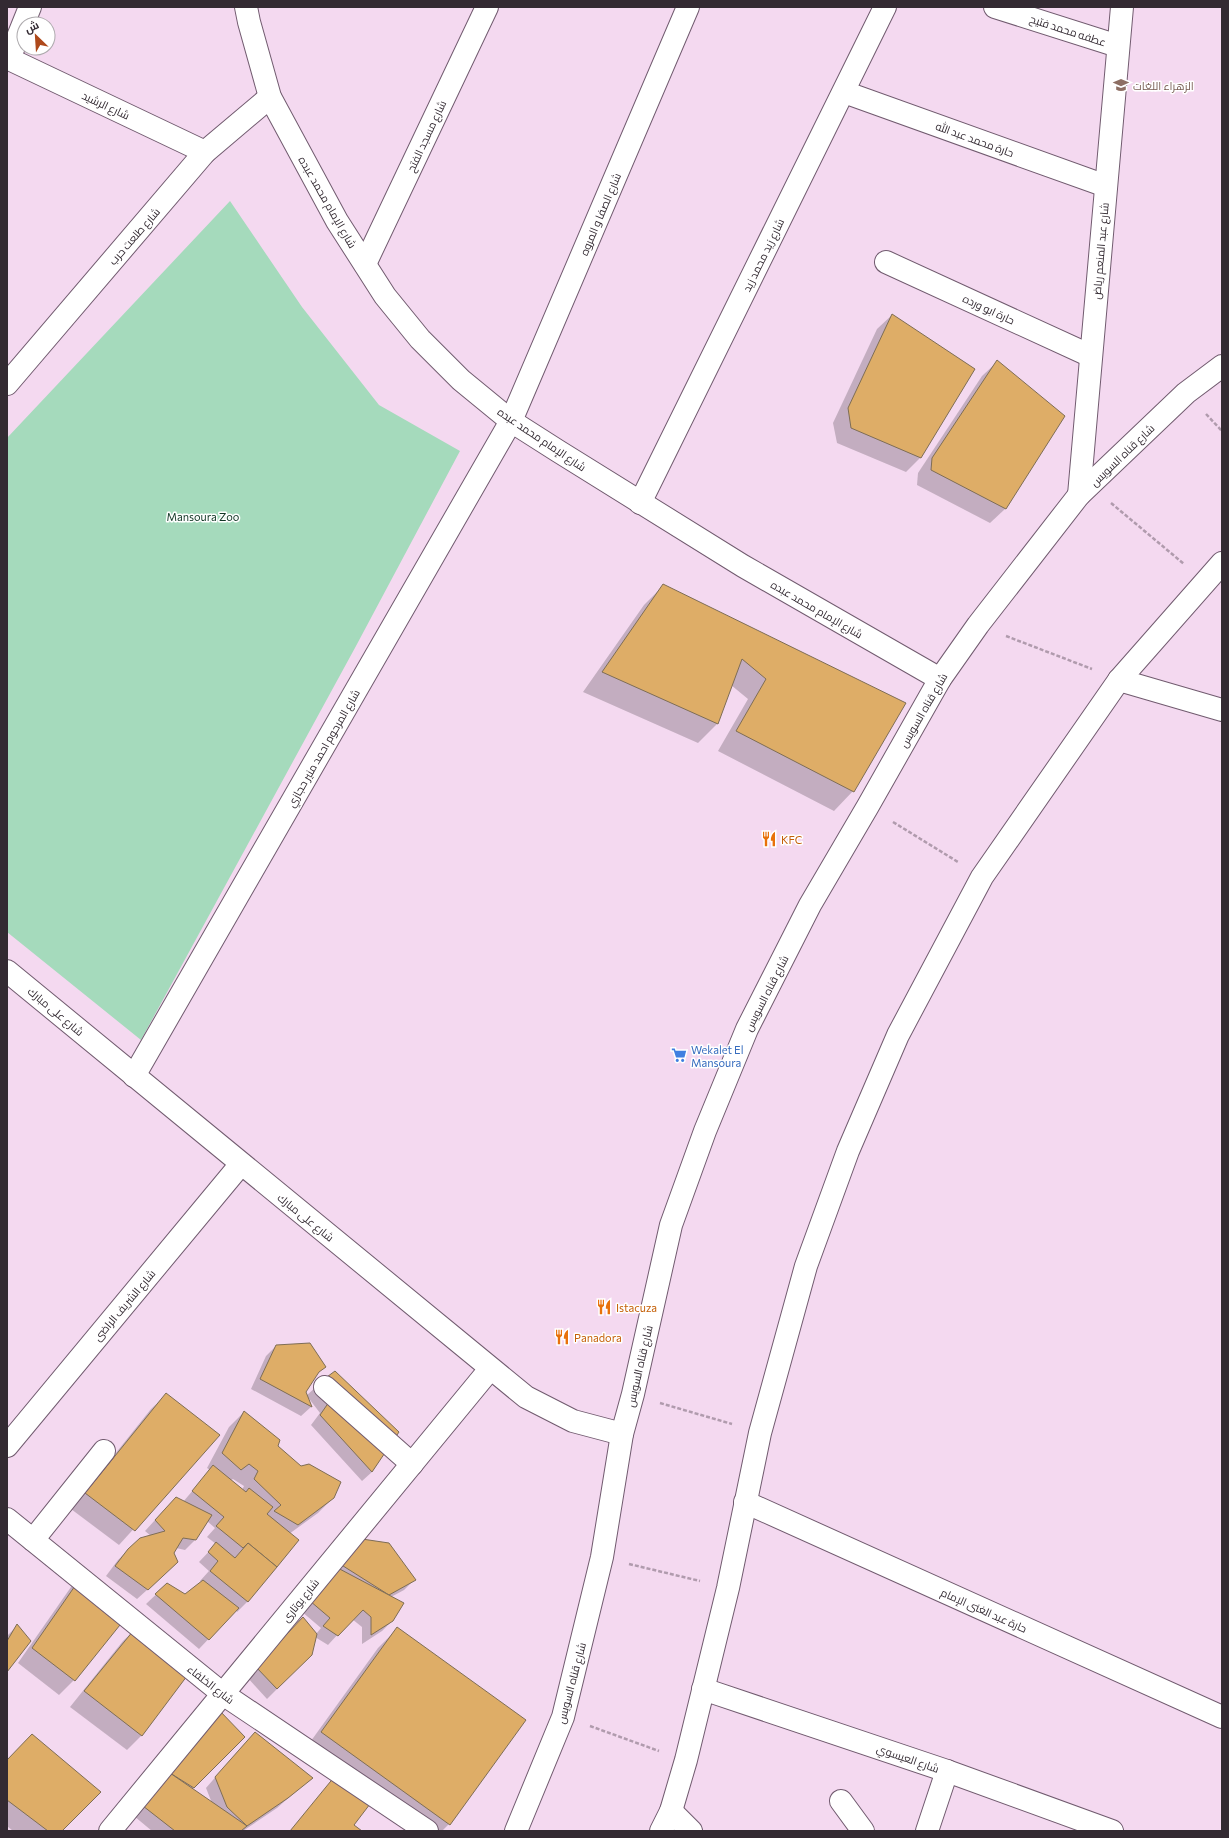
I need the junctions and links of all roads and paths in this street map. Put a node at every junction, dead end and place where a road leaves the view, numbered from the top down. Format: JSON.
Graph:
{"nodes":[{"id":1,"x":30,"y":7,"type":"edge"},
{"id":2,"x":246,"y":7,"type":"edge"},
{"id":3,"x":487,"y":7,"type":"edge"},
{"id":4,"x":688,"y":7,"type":"edge"},
{"id":5,"x":885,"y":7,"type":"edge"},
{"id":6,"x":995,"y":7,"type":"edge"},
{"id":7,"x":1122,"y":7,"type":"edge"},
{"id":8,"x":1118,"y":46,"type":"junction"},
{"id":9,"x":8,"y":58,"type":"edge"},
{"id":10,"x":844,"y":92,"type":"junction"},
{"id":11,"x":270,"y":98,"type":"junction"},
{"id":12,"x":205,"y":152,"type":"junction"},
{"id":13,"x":1106,"y":186,"type":"junction"},
{"id":14,"x":886,"y":262,"type":"dead end"},
{"id":15,"x":365,"y":264,"type":"junction"},
{"id":16,"x":1091,"y":356,"type":"junction"},
{"id":17,"x":16,"y":360,"type":"edge"},
{"id":18,"x":1222,"y":366,"type":"edge"},
{"id":19,"x":7,"y":384,"type":"edge"},
{"id":20,"x":511,"y":421,"type":"junction"},
{"id":21,"x":1085,"y":490,"type":"junction"},
{"id":22,"x":640,"y":502,"type":"junction"},
{"id":23,"x":1222,"y":564,"type":"edge"},
{"id":24,"x":1206,"y":583,"type":"junction"},
{"id":25,"x":978,"y":625,"type":"junction"},
{"id":26,"x":940,"y":679,"type":"junction"},
{"id":27,"x":1119,"y":680,"type":"junction"},
{"id":28,"x":1222,"y":710,"type":"edge"},
{"id":29,"x":868,"y":806,"type":"junction"},
{"id":30,"x":982,"y":877,"type":"junction"},
{"id":31,"x":7,"y":971,"type":"edge"},
{"id":32,"x":134,"y":1076,"type":"junction"},
{"id":33,"x":242,"y":1164,"type":"junction"},
{"id":34,"x":490,"y":1369,"type":"junction"},
{"id":35,"x":325,"y":1387,"type":"dead end"},
{"id":36,"x":633,"y":1394,"type":"junction"},
{"id":37,"x":760,"y":1433,"type":"junction"},
{"id":38,"x":622,"y":1434,"type":"junction"},
{"id":39,"x":7,"y":1446,"type":"edge"},
{"id":40,"x":104,"y":1452,"type":"dead end"},
{"id":41,"x":412,"y":1464,"type":"junction"},
{"id":42,"x":745,"y":1502,"type":"junction"},
{"id":43,"x":7,"y":1519,"type":"edge"},
{"id":44,"x":33,"y":1540,"type":"junction"},
{"id":45,"x":602,"y":1557,"type":"junction"},
{"id":46,"x":728,"y":1588,"type":"junction"},
{"id":47,"x":703,"y":1689,"type":"junction"},
{"id":48,"x":223,"y":1694,"type":"junction"},
{"id":49,"x":564,"y":1717,"type":"junction"},
{"id":50,"x":1222,"y":1717,"type":"edge"},
{"id":51,"x":686,"y":1760,"type":"junction"},
{"id":52,"x":947,"y":1771,"type":"junction"},
{"id":53,"x":842,"y":1801,"type":"dead end"},
{"id":54,"x":671,"y":1811,"type":"junction"},
{"id":55,"x":110,"y":1831,"type":"edge"},
{"id":56,"x":427,"y":1831,"type":"edge"},
{"id":57,"x":516,"y":1831,"type":"edge"},
{"id":58,"x":661,"y":1831,"type":"edge"},
{"id":59,"x":691,"y":1831,"type":"edge"},
{"id":60,"x":863,"y":1831,"type":"edge"},
{"id":61,"x":927,"y":1831,"type":"edge"},
{"id":62,"x":1112,"y":1831,"type":"edge"}],
"edges":[{"from":1,"to":9,"type":"street"},
{"from":2,"to":11,"type":"street","name":"شارع الإمام محمد عبده"},
{"from":3,"to":15,"type":"street","name":"شارع مسجد الفتح"},
{"from":4,"to":20,"type":"street","name":"شارع الصفا و المروه"},
{"from":5,"to":10,"type":"street","name":"شارع زيد محمد زيد"},
{"from":6,"to":8,"type":"street","name":"عطفه محمد فتيح"},
{"from":7,"to":8,"type":"street","name":"شارع عبد المنعم رياض"},
{"from":8,"to":13,"type":"street","name":"شارع عبد المنعم رياض"},
{"from":9,"to":12,"type":"street","name":"شارع الرشيد"},
{"from":10,"to":13,"type":"street","name":"حارة محمد عبد الله"},
{"from":10,"to":22,"type":"street","name":"شارع زيد محمد زيد"},
{"from":11,"to":12,"type":"street","name":"شارع طلعت حرب"},
{"from":11,"to":15,"type":"street","name":"شارع الإمام محمد عبده"},
{"from":12,"to":17,"type":"street","name":"شارع طلعت حرب"},
{"from":13,"to":16,"type":"street","name":"شارع عبد المنعم رياض"},
{"from":14,"to":16,"type":"street","name":"حارة ابو ورده"},
{"from":15,"to":20,"type":"street","name":"شارع الإمام محمد عبده"},
{"from":16,"to":21,"type":"street","name":"شارع عبد المنعم رياض"},
{"from":17,"to":19,"type":"street","name":"شارع طلعت حرب"},
{"from":18,"to":21,"type":"street","name":"شارع قناه السويس"},
{"from":20,"to":22,"type":"street","name":"شارع الإمام محمد عبده"},
{"from":20,"to":32,"type":"street","name":"شارع المرحوم احمد منير حجازي"},
{"from":21,"to":24,"type":"path"},
{"from":21,"to":25,"type":"street","name":"شارع قناه السويس"},
{"from":22,"to":26,"type":"street","name":"شارع الإمام محمد عبده"},
{"from":23,"to":24,"type":"street"},
{"from":24,"to":27,"type":"street"},
{"from":25,"to":26,"type":"street","name":"شارع قناه السويس"},
{"from":25,"to":27,"type":"path"},
{"from":26,"to":29,"type":"street","name":"شارع قناه السويس"},
{"from":27,"to":28,"type":"street"},
{"from":27,"to":30,"type":"street"},
{"from":29,"to":30,"type":"path"},
{"from":29,"to":36,"type":"street","name":"شارع قناه السويس"},
{"from":30,"to":37,"type":"street"},
{"from":31,"to":32,"type":"street","name":"شارع على مبارك"},
{"from":32,"to":33,"type":"street","name":"شارع على مبارك"},
{"from":33,"to":34,"type":"street","name":"شارع على مبارك"},
{"from":33,"to":39,"type":"street","name":"شارع الشريف الراضى"},
{"from":34,"to":38,"type":"street","name":"شارع على مبارك"},
{"from":34,"to":41,"type":"street","name":"شارع بوتارى"},
{"from":35,"to":41,"type":"street"},
{"from":36,"to":37,"type":"path"},
{"from":36,"to":38,"type":"street","name":"شارع قناه السويس"},
{"from":37,"to":42,"type":"street"},
{"from":38,"to":45,"type":"street","name":"شارع قناه السويس"},
{"from":40,"to":44,"type":"street"},
{"from":41,"to":48,"type":"street","name":"شارع بوتارى"},
{"from":42,"to":46,"type":"street"},
{"from":42,"to":50,"type":"street","name":"حارة عبد الغنى الإمام"},
{"from":43,"to":44,"type":"street","name":"شارع الخلفاء"},
{"from":44,"to":48,"type":"street","name":"شارع الخلفاء"},
{"from":45,"to":46,"type":"path"},
{"from":45,"to":49,"type":"street","name":"شارع قناه السويس"},
{"from":46,"to":47,"type":"street"},
{"from":47,"to":51,"type":"street"},
{"from":47,"to":52,"type":"street","name":"شارع العيسوي"},
{"from":48,"to":55,"type":"street","name":"شارع بوتارى"},
{"from":48,"to":56,"type":"street","name":"شارع الخلفاء"},
{"from":49,"to":51,"type":"path"},
{"from":49,"to":57,"type":"street","name":"شارع قناه السويس"},
{"from":51,"to":54,"type":"street"},
{"from":52,"to":61,"type":"street"},
{"from":52,"to":62,"type":"street","name":"شارع العيسوي"},
{"from":53,"to":60,"type":"street"},
{"from":54,"to":58,"type":"street"},
{"from":54,"to":59,"type":"street"}]}
